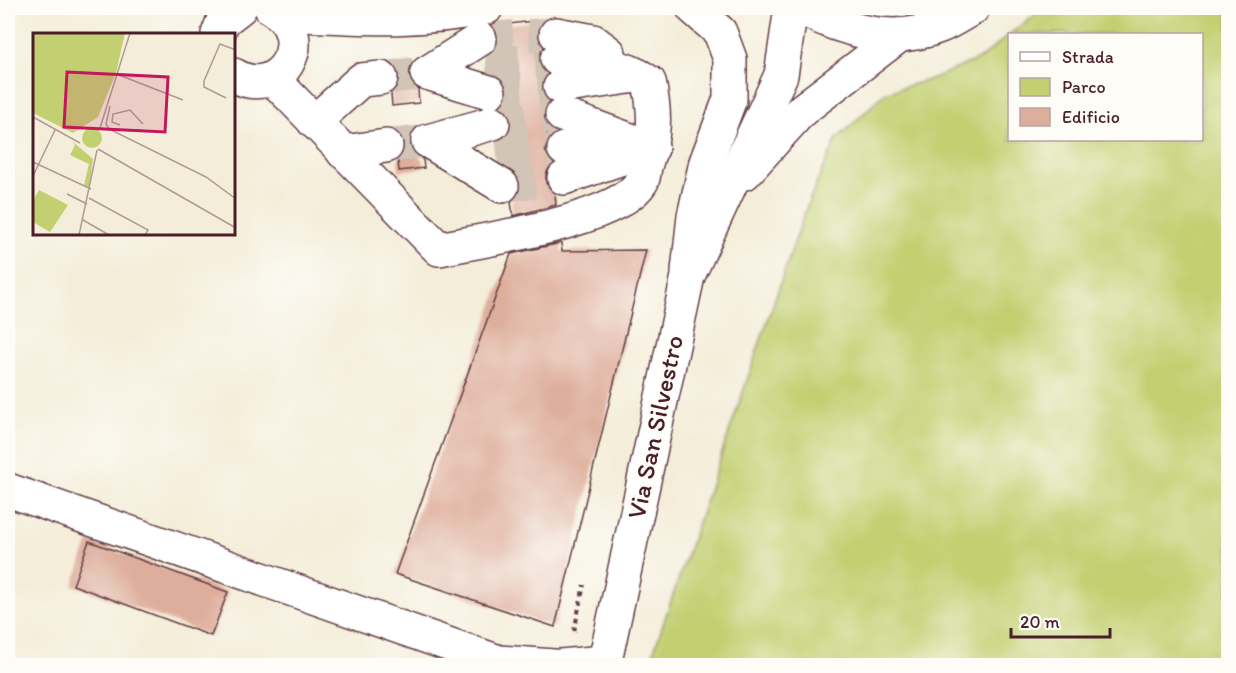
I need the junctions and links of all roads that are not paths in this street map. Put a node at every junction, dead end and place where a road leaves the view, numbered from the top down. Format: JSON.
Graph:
{"nodes":[{"id":1,"x":240,"y":8,"type":"edge"},
{"id":2,"x":486,"y":8,"type":"tunnel mouth"},
{"id":3,"x":693,"y":8,"type":"edge"},
{"id":4,"x":791,"y":8,"type":"edge"},
{"id":5,"x":801,"y":8,"type":"edge"},
{"id":6,"x":973,"y":8,"type":"edge"},
{"id":7,"x":276,"y":11,"type":"edge"},
{"id":8,"x":386,"y":18,"type":"junction"},
{"id":9,"x":218,"y":33,"type":"edge"},
{"id":10,"x":900,"y":35,"type":"junction"},
{"id":11,"x":281,"y":68,"type":"junction"},
{"id":12,"x":236,"y":75,"type":"edge"},
{"id":13,"x":381,"y":78,"type":"tunnel mouth"},
{"id":14,"x":487,"y":80,"type":"junction"},
{"id":15,"x":314,"y":122,"type":"junction"},
{"id":16,"x":386,"y":146,"type":"tunnel mouth"},
{"id":17,"x":652,"y":148,"type":"junction"},
{"id":18,"x":344,"y":152,"type":"junction"},
{"id":19,"x":564,"y":163,"type":"tunnel mouth"},
{"id":20,"x":499,"y":170,"type":"tunnel mouth"},
{"id":21,"x":726,"y":194,"type":"junction"},
{"id":22,"x":688,"y":276,"type":"junction"},
{"id":23,"x":8,"y":490,"type":"edge"},
{"id":24,"x":604,"y":664,"type":"edge"},
{"id":25,"x":554,"y":666,"type":"edge"},
{"id":26,"x":561,"y":666,"type":"edge"}],
"edges":[{"from":1,"to":9,"type":"main road"},
{"from":2,"to":8,"type":"main road"},
{"from":3,"to":22,"type":"main road"},
{"from":4,"to":21,"type":"main road","name":"Via San Silvestro"},
{"from":5,"to":10,"type":"main road"},
{"from":6,"to":10,"type":"main road"},
{"from":7,"to":8,"type":"main road"},
{"from":7,"to":11,"type":"main road"},
{"from":8,"to":11,"type":"main road"},
{"from":10,"to":21,"type":"main road","name":"Via San Silvestro"},
{"from":11,"to":12,"type":"main road"},
{"from":11,"to":15,"type":"main road"},
{"from":13,"to":15,"type":"main road"},
{"from":14,"to":14,"type":"main road"},
{"from":14,"to":20,"type":"main road"},
{"from":15,"to":18,"type":"main road"},
{"from":16,"to":18,"type":"main road"},
{"from":17,"to":17,"type":"main road"},
{"from":17,"to":18,"type":"main road"},
{"from":17,"to":19,"type":"main road"},
{"from":21,"to":22,"type":"main road","name":"Via San Silvestro"},
{"from":22,"to":24,"type":"main road","name":"Via San Silvestro"},
{"from":23,"to":25,"type":"main road"},
{"from":24,"to":26,"type":"main road"}]}
